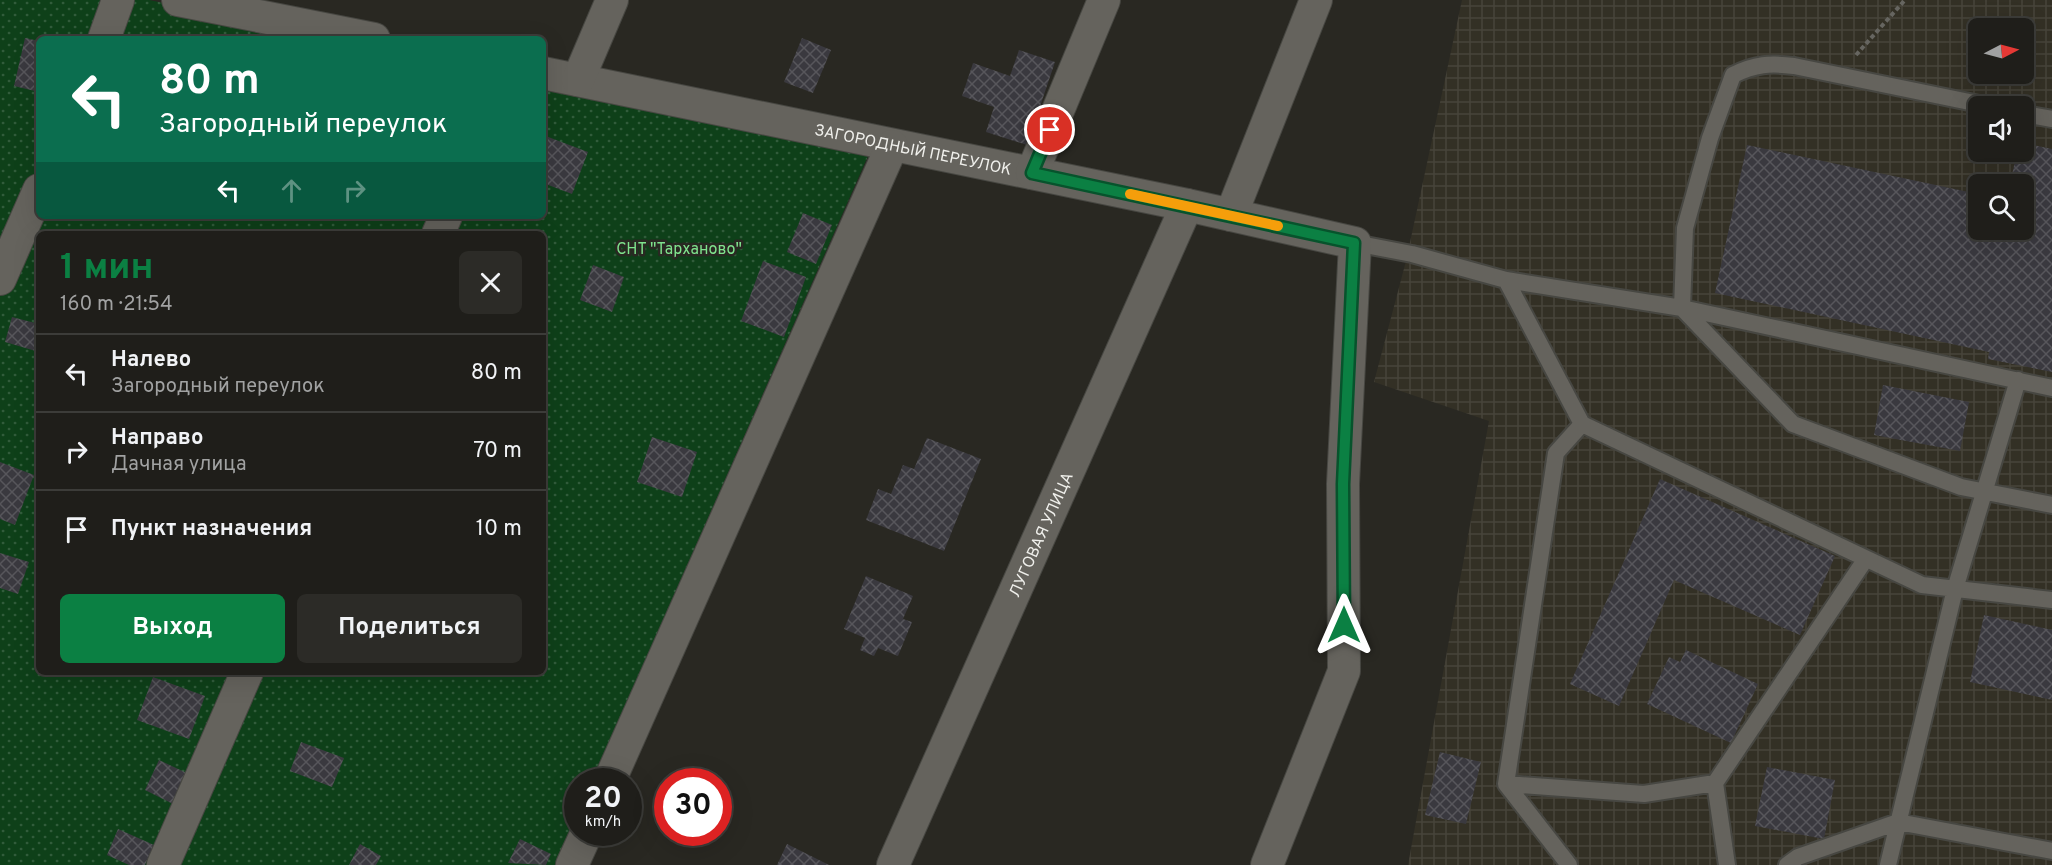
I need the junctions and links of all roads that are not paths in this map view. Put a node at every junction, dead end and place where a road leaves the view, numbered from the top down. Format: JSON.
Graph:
{"nodes":[{"id":1,"x":118,"y":0,"type":"edge"},
{"id":2,"x":178,"y":0,"type":"edge"},
{"id":3,"x":612,"y":0,"type":"edge"},
{"id":4,"x":1104,"y":0,"type":"edge"},
{"id":5,"x":1316,"y":0,"type":"edge"},
{"id":6,"x":105,"y":36,"type":"edge"},
{"id":7,"x":359,"y":36,"type":"edge"},
{"id":8,"x":546,"y":74,"type":"edge"},
{"id":9,"x":578,"y":80,"type":"junction"},
{"id":10,"x":1968,"y":102,"type":"edge"},
{"id":11,"x":2034,"y":116,"type":"edge"},
{"id":12,"x":2052,"y":119,"type":"edge"},
{"id":13,"x":892,"y":146,"type":"junction"},
{"id":14,"x":1032,"y":173,"type":"junction"},
{"id":15,"x":36,"y":197,"type":"edge"},
{"id":16,"x":1187,"y":205,"type":"junction"},
{"id":17,"x":1230,"y":215,"type":"junction"},
{"id":18,"x":1354,"y":243,"type":"junction"},
{"id":19,"x":0,"y":279,"type":"edge"},
{"id":20,"x":1506,"y":280,"type":"junction"},
{"id":21,"x":1682,"y":308,"type":"junction"},
{"id":22,"x":2018,"y":380,"type":"junction"},
{"id":23,"x":2052,"y":388,"type":"edge"},
{"id":24,"x":1582,"y":424,"type":"junction"},
{"id":25,"x":1983,"y":491,"type":"junction"},
{"id":26,"x":2052,"y":505,"type":"edge"},
{"id":27,"x":1865,"y":560,"type":"junction"},
{"id":28,"x":1955,"y":589,"type":"junction"},
{"id":29,"x":2052,"y":600,"type":"edge"},
{"id":30,"x":246,"y":675,"type":"edge"},
{"id":31,"x":615,"y":768,"type":"edge"},
{"id":32,"x":1715,"y":783,"type":"junction"},
{"id":33,"x":1506,"y":784,"type":"junction"},
{"id":34,"x":1898,"y":822,"type":"junction"},
{"id":35,"x":581,"y":846,"type":"edge"},
{"id":36,"x":2052,"y":851,"type":"edge"},
{"id":37,"x":163,"y":865,"type":"edge"},
{"id":38,"x":572,"y":865,"type":"edge"},
{"id":39,"x":893,"y":865,"type":"edge"},
{"id":40,"x":1267,"y":865,"type":"edge"},
{"id":41,"x":1569,"y":865,"type":"edge"},
{"id":42,"x":1727,"y":865,"type":"edge"},
{"id":43,"x":1787,"y":865,"type":"edge"},
{"id":44,"x":1888,"y":865,"type":"edge"}],
"edges":[{"from":1,"to":6,"type":"street"},
{"from":2,"to":7,"type":"street"},
{"from":3,"to":9,"type":"street"},
{"from":4,"to":14,"type":"street"},
{"from":5,"to":17,"type":"street"},
{"from":8,"to":9,"type":"street","name":"ЗАГОРОДНЫЙ ПЕРЕУЛОК"},
{"from":9,"to":13,"type":"street","name":"ЗАГОРОДНЫЙ ПЕРЕУЛОК"},
{"from":10,"to":21,"type":"lane"},
{"from":11,"to":12,"type":"lane"},
{"from":13,"to":14,"type":"street","name":"ЗАГОРОДНЫЙ ПЕРЕУЛОК"},
{"from":13,"to":31,"type":"street"},
{"from":14,"to":16,"type":"street","name":"ЗАГОРОДНЫЙ ПЕРЕУЛОК"},
{"from":15,"to":19,"type":"street"},
{"from":16,"to":17,"type":"street","name":"ЗАГОРОДНЫЙ ПЕРЕУЛОК"},
{"from":16,"to":39,"type":"street","name":"ЛУГОВАЯ УЛИЦА"},
{"from":17,"to":18,"type":"street","name":"ЗАГОРОДНЫЙ ПЕРЕУЛОК"},
{"from":18,"to":20,"type":"lane"},
{"from":18,"to":40,"type":"street"},
{"from":20,"to":21,"type":"lane"},
{"from":20,"to":24,"type":"lane"},
{"from":21,"to":22,"type":"lane"},
{"from":21,"to":25,"type":"lane"},
{"from":22,"to":23,"type":"lane"},
{"from":22,"to":25,"type":"lane"},
{"from":24,"to":27,"type":"lane"},
{"from":24,"to":33,"type":"lane"},
{"from":25,"to":26,"type":"lane"},
{"from":25,"to":28,"type":"lane"},
{"from":27,"to":28,"type":"lane"},
{"from":27,"to":32,"type":"lane"},
{"from":28,"to":29,"type":"lane"},
{"from":28,"to":34,"type":"lane"},
{"from":30,"to":37,"type":"street"},
{"from":32,"to":33,"type":"lane"},
{"from":32,"to":42,"type":"lane"},
{"from":33,"to":41,"type":"lane"},
{"from":34,"to":36,"type":"lane"},
{"from":34,"to":43,"type":"lane"},
{"from":34,"to":44,"type":"lane"},
{"from":35,"to":38,"type":"street"}]}
